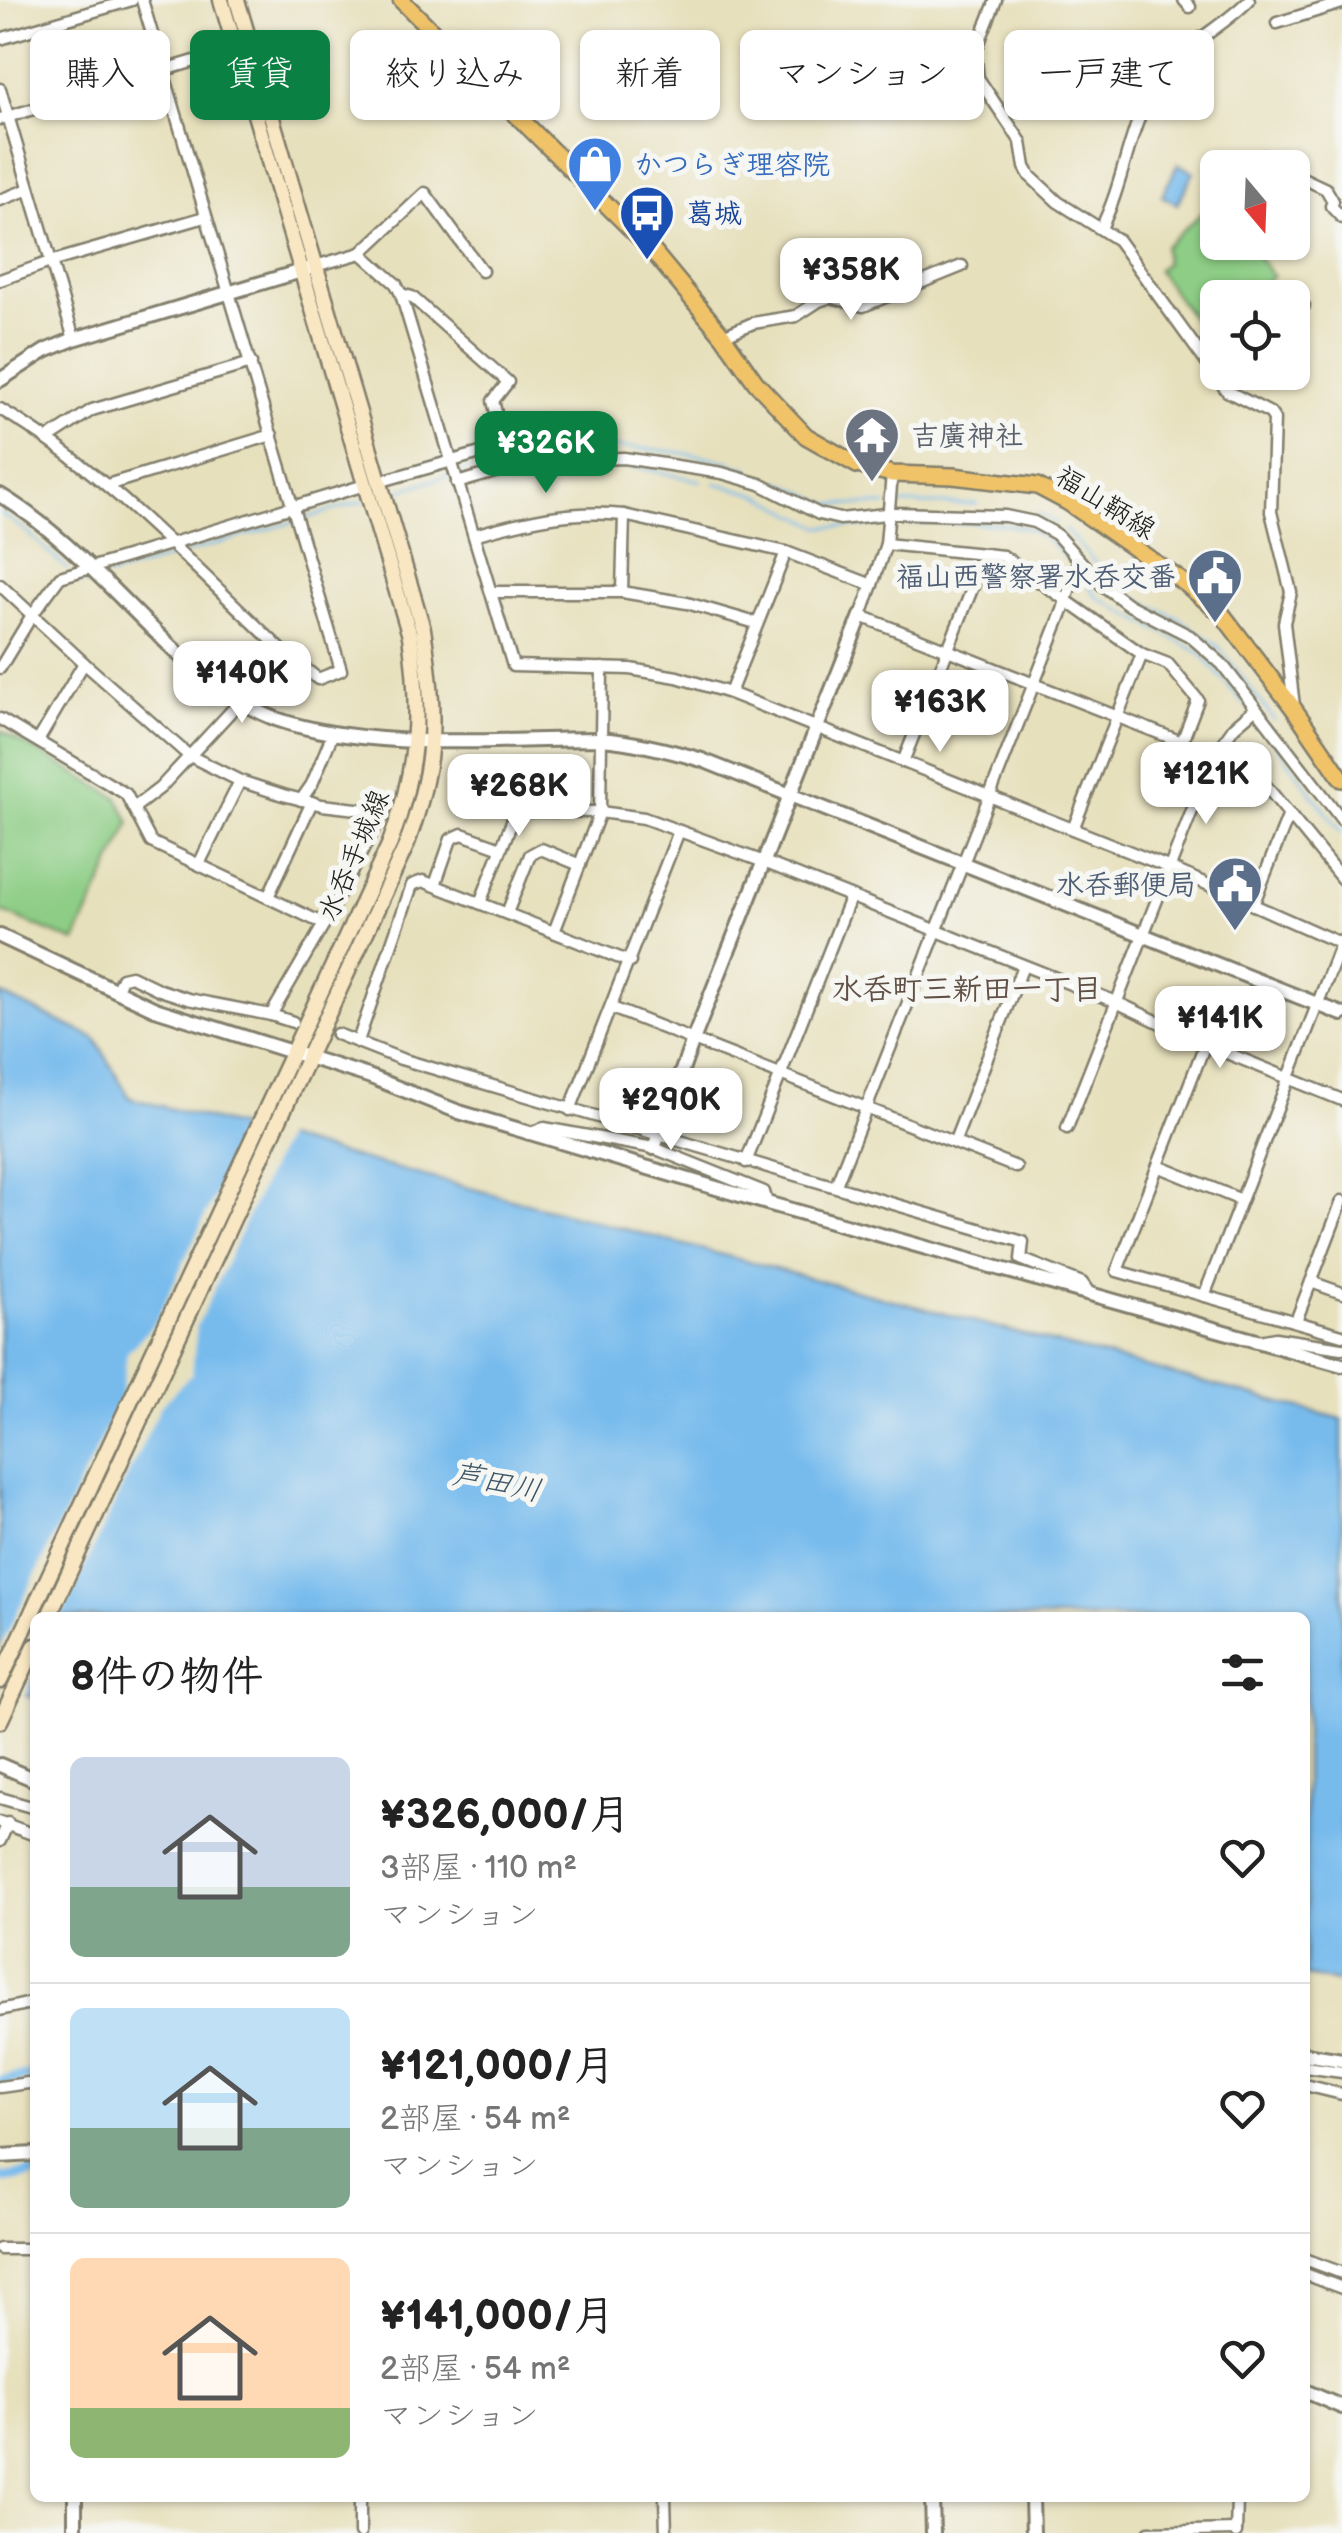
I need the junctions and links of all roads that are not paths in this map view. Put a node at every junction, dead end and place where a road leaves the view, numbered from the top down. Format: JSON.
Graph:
{"nodes":[{"id":1,"x":132,"y":0,"type":"edge"},
{"id":2,"x":142,"y":0,"type":"edge"},
{"id":3,"x":221,"y":0,"type":"edge"},
{"id":4,"x":237,"y":0,"type":"edge"},
{"id":5,"x":401,"y":0,"type":"edge"},
{"id":6,"x":996,"y":0,"type":"edge"},
{"id":7,"x":1249,"y":0,"type":"edge"},
{"id":8,"x":1342,"y":2,"type":"edge"},
{"id":9,"x":1277,"y":24,"type":"dead end"},
{"id":10,"x":151,"y":30,"type":"edge"},
{"id":11,"x":230,"y":30,"type":"edge"},
{"id":12,"x":0,"y":39,"type":"edge"},
{"id":13,"x":0,"y":88,"type":"edge"},
{"id":14,"x":170,"y":95,"type":"edge"},
{"id":15,"x":30,"y":110,"type":"edge"},
{"id":16,"x":4,"y":118,"type":"edge"},
{"id":17,"x":259,"y":120,"type":"edge"},
{"id":18,"x":1310,"y":181,"type":"edge"},
{"id":19,"x":28,"y":189,"type":"junction"},
{"id":20,"x":0,"y":200,"type":"edge"},
{"id":21,"x":205,"y":216,"type":"junction"},
{"id":22,"x":1342,"y":218,"type":"edge"},
{"id":23,"x":1101,"y":228,"type":"junction"},
{"id":24,"x":362,"y":253,"type":"junction"},
{"id":25,"x":50,"y":262,"type":"junction"},
{"id":26,"x":962,"y":266,"type":"dead end"},
{"id":27,"x":308,"y":268,"type":"junction"},
{"id":28,"x":482,"y":272,"type":"dead end"},
{"id":29,"x":0,"y":280,"type":"edge"},
{"id":30,"x":229,"y":291,"type":"junction"},
{"id":31,"x":401,"y":294,"type":"junction"},
{"id":32,"x":723,"y":336,"type":"junction"},
{"id":33,"x":74,"y":339,"type":"junction"},
{"id":34,"x":1200,"y":348,"type":"edge"},
{"id":35,"x":250,"y":363,"type":"junction"},
{"id":36,"x":0,"y":380,"type":"edge"},
{"id":37,"x":1228,"y":390,"type":"edge"},
{"id":38,"x":0,"y":409,"type":"edge"},
{"id":39,"x":272,"y":435,"type":"junction"},
{"id":40,"x":50,"y":438,"type":"junction"},
{"id":41,"x":452,"y":465,"type":"junction"},
{"id":42,"x":892,"y":474,"type":"junction"},
{"id":43,"x":457,"y":481,"type":"junction"},
{"id":44,"x":107,"y":485,"type":"junction"},
{"id":45,"x":375,"y":493,"type":"junction"},
{"id":46,"x":0,"y":495,"type":"edge"},
{"id":47,"x":889,"y":508,"type":"junction"},
{"id":48,"x":624,"y":514,"type":"junction"},
{"id":49,"x":296,"y":516,"type":"junction"},
{"id":50,"x":474,"y":535,"type":"junction"},
{"id":51,"x":886,"y":544,"type":"junction"},
{"id":52,"x":177,"y":552,"type":"junction"},
{"id":53,"x":786,"y":552,"type":"junction"},
{"id":54,"x":986,"y":554,"type":"junction"},
{"id":55,"x":1077,"y":565,"type":"dead end"},
{"id":56,"x":87,"y":571,"type":"junction"},
{"id":57,"x":872,"y":584,"type":"junction"},
{"id":58,"x":0,"y":585,"type":"edge"},
{"id":59,"x":490,"y":592,"type":"junction"},
{"id":60,"x":622,"y":592,"type":"junction"},
{"id":61,"x":1065,"y":600,"type":"junction"},
{"id":62,"x":32,"y":614,"type":"junction"},
{"id":63,"x":861,"y":616,"type":"junction"},
{"id":64,"x":756,"y":624,"type":"junction"},
{"id":65,"x":948,"y":650,"type":"junction"},
{"id":66,"x":285,"y":654,"type":"junction"},
{"id":67,"x":1142,"y":654,"type":"junction"},
{"id":68,"x":84,"y":663,"type":"junction"},
{"id":69,"x":0,"y":668,"type":"edge"},
{"id":70,"x":602,"y":668,"type":"junction"},
{"id":71,"x":1033,"y":684,"type":"junction"},
{"id":72,"x":730,"y":694,"type":"junction"},
{"id":73,"x":240,"y":701,"type":"junction"},
{"id":74,"x":1256,"y":708,"type":"junction"},
{"id":75,"x":1294,"y":709,"type":"junction"},
{"id":76,"x":1118,"y":717,"type":"junction"},
{"id":77,"x":0,"y":719,"type":"edge"},
{"id":78,"x":816,"y":729,"type":"junction"},
{"id":79,"x":333,"y":733,"type":"junction"},
{"id":80,"x":601,"y":739,"type":"junction"},
{"id":81,"x":38,"y":740,"type":"junction"},
{"id":82,"x":416,"y":740,"type":"junction"},
{"id":83,"x":432,"y":740,"type":"junction"},
{"id":84,"x":1182,"y":742,"type":"junction"},
{"id":85,"x":188,"y":755,"type":"junction"},
{"id":86,"x":1214,"y":755,"type":"junction"},
{"id":87,"x":903,"y":762,"type":"junction"},
{"id":88,"x":1342,"y":779,"type":"edge"},
{"id":89,"x":240,"y":781,"type":"junction"},
{"id":90,"x":791,"y":796,"type":"junction"},
{"id":91,"x":988,"y":796,"type":"junction"},
{"id":92,"x":306,"y":801,"type":"junction"},
{"id":93,"x":135,"y":807,"type":"junction"},
{"id":94,"x":600,"y":812,"type":"junction"},
{"id":95,"x":1289,"y":814,"type":"junction"},
{"id":96,"x":1342,"y":820,"type":"edge"},
{"id":97,"x":1073,"y":829,"type":"junction"},
{"id":98,"x":680,"y":831,"type":"junction"},
{"id":99,"x":501,"y":848,"type":"junction"},
{"id":100,"x":764,"y":862,"type":"junction"},
{"id":101,"x":199,"y":864,"type":"junction"},
{"id":102,"x":962,"y":864,"type":"junction"},
{"id":103,"x":580,"y":865,"type":"junction"},
{"id":104,"x":1168,"y":867,"type":"junction"},
{"id":105,"x":1342,"y":879,"type":"edge"},
{"id":106,"x":434,"y":885,"type":"junction"},
{"id":107,"x":268,"y":897,"type":"junction"},
{"id":108,"x":850,"y":898,"type":"junction"},
{"id":109,"x":480,"y":903,"type":"junction"},
{"id":110,"x":1254,"y":904,"type":"junction"},
{"id":111,"x":507,"y":914,"type":"junction"},
{"id":112,"x":324,"y":924,"type":"junction"},
{"id":113,"x":935,"y":931,"type":"junction"},
{"id":114,"x":554,"y":932,"type":"junction"},
{"id":115,"x":1142,"y":934,"type":"junction"},
{"id":116,"x":0,"y":936,"type":"edge"},
{"id":117,"x":1342,"y":943,"type":"edge"},
{"id":118,"x":630,"y":962,"type":"junction"},
{"id":119,"x":1024,"y":966,"type":"junction"},
{"id":120,"x":117,"y":990,"type":"junction"},
{"id":121,"x":1116,"y":1002,"type":"junction"},
{"id":122,"x":1317,"y":1003,"type":"junction"},
{"id":123,"x":612,"y":1008,"type":"junction"},
{"id":124,"x":1342,"y":1014,"type":"edge"},
{"id":125,"x":271,"y":1015,"type":"junction"},
{"id":126,"x":292,"y":1022,"type":"tunnel mouth"},
{"id":127,"x":337,"y":1034,"type":"tunnel mouth"},
{"id":128,"x":693,"y":1040,"type":"junction"},
{"id":129,"x":358,"y":1041,"type":"junction"},
{"id":130,"x":1205,"y":1044,"type":"junction"},
{"id":131,"x":293,"y":1052,"type":"junction"},
{"id":132,"x":309,"y":1056,"type":"junction"},
{"id":133,"x":782,"y":1075,"type":"junction"},
{"id":134,"x":291,"y":1077,"type":"junction"},
{"id":135,"x":1289,"y":1077,"type":"junction"},
{"id":136,"x":1342,"y":1100,"type":"edge"},
{"id":137,"x":866,"y":1108,"type":"junction"},
{"id":138,"x":570,"y":1110,"type":"junction"},
{"id":139,"x":1067,"y":1128,"type":"dead end"},
{"id":140,"x":528,"y":1134,"type":"junction"},
{"id":141,"x":656,"y":1142,"type":"junction"},
{"id":142,"x":954,"y":1142,"type":"junction"},
{"id":143,"x":746,"y":1162,"type":"junction"},
{"id":144,"x":1158,"y":1166,"type":"junction"},
{"id":145,"x":1016,"y":1167,"type":"dead end"},
{"id":146,"x":836,"y":1185,"type":"junction"},
{"id":147,"x":1241,"y":1200,"type":"junction"},
{"id":148,"x":1342,"y":1202,"type":"edge"},
{"id":149,"x":767,"y":1203,"type":"junction"},
{"id":150,"x":1311,"y":1282,"type":"junction"},
{"id":151,"x":1090,"y":1294,"type":"junction"},
{"id":152,"x":1342,"y":1294,"type":"edge"},
{"id":153,"x":1204,"y":1296,"type":"junction"},
{"id":154,"x":1296,"y":1321,"type":"junction"},
{"id":155,"x":1342,"y":1335,"type":"edge"},
{"id":156,"x":1259,"y":1341,"type":"junction"},
{"id":157,"x":1342,"y":1348,"type":"edge"},
{"id":158,"x":1342,"y":1365,"type":"edge"},
{"id":159,"x":33,"y":1612,"type":"edge"},
{"id":160,"x":51,"y":1612,"type":"edge"},
{"id":161,"x":30,"y":1619,"type":"edge"},
{"id":162,"x":30,"y":1657,"type":"edge"},
{"id":163,"x":0,"y":1681,"type":"edge"},
{"id":164,"x":0,"y":1721,"type":"edge"},
{"id":165,"x":0,"y":1765,"type":"edge"},
{"id":166,"x":30,"y":1778,"type":"edge"},
{"id":167,"x":0,"y":1798,"type":"edge"},
{"id":168,"x":30,"y":1807,"type":"edge"},
{"id":169,"x":4,"y":1822,"type":"edge"},
{"id":170,"x":30,"y":1833,"type":"edge"},
{"id":171,"x":0,"y":1841,"type":"edge"},
{"id":172,"x":30,"y":2003,"type":"edge"},
{"id":173,"x":0,"y":2010,"type":"edge"},
{"id":174,"x":1310,"y":2055,"type":"edge"},
{"id":175,"x":1342,"y":2060,"type":"edge"},
{"id":176,"x":1310,"y":2068,"type":"edge"},
{"id":177,"x":1342,"y":2072,"type":"edge"},
{"id":178,"x":30,"y":2083,"type":"edge"},
{"id":179,"x":1310,"y":2086,"type":"edge"},
{"id":180,"x":0,"y":2088,"type":"edge"},
{"id":181,"x":1342,"y":2094,"type":"edge"},
{"id":182,"x":30,"y":2154,"type":"edge"},
{"id":183,"x":0,"y":2156,"type":"edge"},
{"id":184,"x":30,"y":2249,"type":"edge"},
{"id":185,"x":0,"y":2250,"type":"edge"},
{"id":186,"x":1310,"y":2261,"type":"edge"},
{"id":187,"x":1342,"y":2273,"type":"edge"},
{"id":188,"x":1310,"y":2276,"type":"edge"},
{"id":189,"x":1342,"y":2288,"type":"edge"},
{"id":190,"x":1310,"y":2392,"type":"edge"},
{"id":191,"x":1342,"y":2407,"type":"edge"},
{"id":192,"x":74,"y":2502,"type":"edge"},
{"id":193,"x":360,"y":2502,"type":"edge"},
{"id":194,"x":665,"y":2502,"type":"edge"},
{"id":195,"x":932,"y":2502,"type":"edge"},
{"id":196,"x":1032,"y":2502,"type":"edge"},
{"id":197,"x":1236,"y":2502,"type":"edge"},
{"id":198,"x":1149,"y":2532,"type":"edge"},
{"id":199,"x":1236,"y":2532,"type":"edge"},
{"id":200,"x":75,"y":2533,"type":"edge"},
{"id":201,"x":360,"y":2533,"type":"edge"},
{"id":202,"x":666,"y":2533,"type":"edge"},
{"id":203,"x":933,"y":2533,"type":"edge"},
{"id":204,"x":1033,"y":2533,"type":"edge"}],
"edges":[{"from":1,"to":12,"type":"street"},
{"from":2,"to":10,"type":"street"},
{"from":3,"to":11,"type":"main road","name":"水呑手城線"},
{"from":4,"to":27,"type":"main road","name":"水呑手城線"},
{"from":5,"to":32,"type":"main road","name":"福山鞆線"},
{"from":6,"to":23,"type":"street"},
{"from":7,"to":23,"type":"street"},
{"from":8,"to":9,"type":"street"},
{"from":13,"to":16,"type":"street"},
{"from":14,"to":21,"type":"street"},
{"from":15,"to":16,"type":"street"},
{"from":16,"to":19,"type":"street"},
{"from":17,"to":27,"type":"main road","name":"水呑手城線"},
{"from":18,"to":22,"type":"street"},
{"from":19,"to":20,"type":"street"},
{"from":19,"to":25,"type":"street"},
{"from":21,"to":25,"type":"street"},
{"from":21,"to":30,"type":"street"},
{"from":23,"to":34,"type":"street"},
{"from":24,"to":27,"type":"street"},
{"from":24,"to":28,"type":"street"},
{"from":24,"to":31,"type":"street"},
{"from":25,"to":29,"type":"street"},
{"from":25,"to":33,"type":"street"},
{"from":26,"to":32,"type":"street"},
{"from":27,"to":30,"type":"street"},
{"from":27,"to":45,"type":"main road","name":"水呑手城線"},
{"from":30,"to":33,"type":"street"},
{"from":30,"to":35,"type":"street"},
{"from":31,"to":41,"type":"street"},
{"from":31,"to":41,"type":"street"},
{"from":32,"to":42,"type":"main road","name":"福山鞆線"},
{"from":33,"to":36,"type":"street"},
{"from":35,"to":39,"type":"street"},
{"from":35,"to":40,"type":"street"},
{"from":37,"to":75,"type":"street"},
{"from":38,"to":40,"type":"street"},
{"from":39,"to":44,"type":"street"},
{"from":39,"to":49,"type":"street"},
{"from":40,"to":44,"type":"street"},
{"from":41,"to":43,"type":"street"},
{"from":41,"to":45,"type":"street"},
{"from":42,"to":47,"type":"street"},
{"from":42,"to":75,"type":"main road","name":"福山鞆線"},
{"from":43,"to":47,"type":"street"},
{"from":43,"to":50,"type":"street"},
{"from":44,"to":52,"type":"street"},
{"from":45,"to":49,"type":"street"},
{"from":45,"to":82,"type":"main road","name":"水呑手城線"},
{"from":45,"to":83,"type":"main road","name":"水呑手城線"},
{"from":46,"to":56,"type":"street"},
{"from":47,"to":51,"type":"street"},
{"from":47,"to":74,"type":"street"},
{"from":48,"to":50,"type":"street"},
{"from":48,"to":53,"type":"street"},
{"from":48,"to":60,"type":"street"},
{"from":49,"to":52,"type":"street"},
{"from":49,"to":66,"type":"street"},
{"from":50,"to":59,"type":"street"},
{"from":51,"to":54,"type":"street"},
{"from":51,"to":57,"type":"street"},
{"from":52,"to":56,"type":"street"},
{"from":52,"to":66,"type":"street"},
{"from":53,"to":57,"type":"street"},
{"from":53,"to":64,"type":"street"},
{"from":54,"to":61,"type":"street"},
{"from":54,"to":65,"type":"street"},
{"from":55,"to":61,"type":"street"},
{"from":56,"to":62,"type":"street"},
{"from":56,"to":73,"type":"street"},
{"from":57,"to":63,"type":"street"},
{"from":58,"to":62,"type":"street"},
{"from":59,"to":60,"type":"street"},
{"from":59,"to":70,"type":"street"},
{"from":60,"to":64,"type":"street"},
{"from":61,"to":67,"type":"street"},
{"from":61,"to":71,"type":"street"},
{"from":62,"to":68,"type":"street"},
{"from":62,"to":69,"type":"street"},
{"from":63,"to":65,"type":"street"},
{"from":63,"to":78,"type":"street"},
{"from":64,"to":72,"type":"street"},
{"from":65,"to":71,"type":"street"},
{"from":65,"to":87,"type":"street"},
{"from":66,"to":73,"type":"street"},
{"from":67,"to":76,"type":"street"},
{"from":67,"to":84,"type":"street"},
{"from":68,"to":81,"type":"street"},
{"from":68,"to":85,"type":"street"},
{"from":70,"to":72,"type":"street"},
{"from":70,"to":80,"type":"street"},
{"from":71,"to":76,"type":"street"},
{"from":71,"to":91,"type":"street"},
{"from":72,"to":78,"type":"street"},
{"from":73,"to":79,"type":"street"},
{"from":73,"to":85,"type":"street"},
{"from":74,"to":86,"type":"street"},
{"from":74,"to":96,"type":"street"},
{"from":75,"to":88,"type":"main road","name":"福山鞆線"},
{"from":76,"to":84,"type":"street"},
{"from":76,"to":97,"type":"street"},
{"from":77,"to":81,"type":"street"},
{"from":78,"to":87,"type":"street"},
{"from":78,"to":90,"type":"street"},
{"from":79,"to":82,"type":"street"},
{"from":79,"to":92,"type":"street"},
{"from":80,"to":83,"type":"street"},
{"from":80,"to":90,"type":"street"},
{"from":80,"to":94,"type":"street"},
{"from":81,"to":93,"type":"street"},
{"from":82,"to":83,"type":"street"},
{"from":82,"to":131,"type":"main road","name":"水呑手城線"},
{"from":83,"to":132,"type":"main road","name":"水呑手城線"},
{"from":84,"to":86,"type":"street"},
{"from":85,"to":89,"type":"street"},
{"from":85,"to":93,"type":"street"},
{"from":86,"to":95,"type":"street"},
{"from":86,"to":104,"type":"street"},
{"from":87,"to":91,"type":"street"},
{"from":89,"to":92,"type":"street"},
{"from":89,"to":101,"type":"street"},
{"from":90,"to":100,"type":"street"},
{"from":90,"to":102,"type":"street"},
{"from":91,"to":97,"type":"street"},
{"from":91,"to":102,"type":"street"},
{"from":92,"to":107,"type":"street"},
{"from":92,"to":112,"type":"street"},
{"from":93,"to":101,"type":"street"},
{"from":94,"to":98,"type":"street"},
{"from":94,"to":99,"type":"street"},
{"from":94,"to":103,"type":"street"},
{"from":95,"to":105,"type":"street"},
{"from":95,"to":110,"type":"street"},
{"from":97,"to":104,"type":"street"},
{"from":98,"to":100,"type":"street"},
{"from":98,"to":118,"type":"street"},
{"from":99,"to":106,"type":"street"},
{"from":99,"to":109,"type":"street"},
{"from":100,"to":108,"type":"street"},
{"from":100,"to":128,"type":"street"},
{"from":101,"to":107,"type":"street"},
{"from":102,"to":113,"type":"street"},
{"from":102,"to":115,"type":"street"},
{"from":103,"to":111,"type":"street"},
{"from":103,"to":114,"type":"street"},
{"from":104,"to":110,"type":"street"},
{"from":104,"to":115,"type":"street"},
{"from":106,"to":109,"type":"street"},
{"from":106,"to":129,"type":"street"},
{"from":107,"to":112,"type":"street"},
{"from":108,"to":113,"type":"street"},
{"from":108,"to":133,"type":"street"},
{"from":109,"to":111,"type":"street"},
{"from":110,"to":117,"type":"street"},
{"from":111,"to":114,"type":"street"},
{"from":112,"to":125,"type":"street"},
{"from":113,"to":119,"type":"street"},
{"from":113,"to":137,"type":"street"},
{"from":114,"to":118,"type":"street"},
{"from":115,"to":121,"type":"street"},
{"from":115,"to":122,"type":"street"},
{"from":116,"to":120,"type":"street"},
{"from":117,"to":122,"type":"street"},
{"from":118,"to":123,"type":"street"},
{"from":119,"to":121,"type":"street"},
{"from":119,"to":142,"type":"street"},
{"from":120,"to":125,"type":"street"},
{"from":120,"to":131,"type":"street"},
{"from":121,"to":130,"type":"street"},
{"from":121,"to":139,"type":"street"},
{"from":122,"to":124,"type":"street"},
{"from":122,"to":135,"type":"street"},
{"from":123,"to":128,"type":"street"},
{"from":123,"to":138,"type":"street"},
{"from":125,"to":126,"type":"street"},
{"from":127,"to":129,"type":"street"},
{"from":128,"to":133,"type":"street"},
{"from":128,"to":141,"type":"street"},
{"from":129,"to":138,"type":"street"},
{"from":130,"to":135,"type":"street"},
{"from":130,"to":144,"type":"street"},
{"from":131,"to":132,"type":"street"},
{"from":131,"to":134,"type":"main road","name":"水呑手城線"},
{"from":132,"to":134,"type":"main road","name":"水呑手城線"},
{"from":132,"to":140,"type":"street"},
{"from":133,"to":137,"type":"street"},
{"from":133,"to":143,"type":"street"},
{"from":134,"to":159,"type":"main road","name":"水呑手城線"},
{"from":134,"to":160,"type":"main road","name":"水呑手城線"},
{"from":135,"to":136,"type":"street"},
{"from":135,"to":147,"type":"street"},
{"from":137,"to":142,"type":"street"},
{"from":137,"to":146,"type":"street"},
{"from":138,"to":141,"type":"street"},
{"from":140,"to":141,"type":"street"},
{"from":140,"to":149,"type":"street"},
{"from":141,"to":143,"type":"street"},
{"from":141,"to":149,"type":"street"},
{"from":142,"to":145,"type":"street"},
{"from":143,"to":146,"type":"street"},
{"from":144,"to":147,"type":"street"},
{"from":144,"to":153,"type":"street"},
{"from":146,"to":151,"type":"street"},
{"from":147,"to":153,"type":"street"},
{"from":148,"to":150,"type":"street"},
{"from":149,"to":151,"type":"street"},
{"from":150,"to":152,"type":"street"},
{"from":150,"to":154,"type":"street"},
{"from":151,"to":156,"type":"street"},
{"from":153,"to":154,"type":"street"},
{"from":154,"to":155,"type":"street"},
{"from":156,"to":157,"type":"street"},
{"from":156,"to":158,"type":"street"},
{"from":161,"to":163,"type":"main road","name":"水呑手城線"},
{"from":162,"to":164,"type":"main road"},
{"from":165,"to":166,"type":"street"},
{"from":167,"to":168,"type":"street"},
{"from":169,"to":170,"type":"street"},
{"from":169,"to":171,"type":"street"},
{"from":172,"to":173,"type":"street"},
{"from":174,"to":175,"type":"street"},
{"from":176,"to":177,"type":"street"},
{"from":178,"to":180,"type":"street"},
{"from":179,"to":181,"type":"street"},
{"from":182,"to":183,"type":"street"},
{"from":184,"to":185,"type":"street"},
{"from":186,"to":187,"type":"street"},
{"from":188,"to":189,"type":"street"},
{"from":190,"to":191,"type":"street"},
{"from":192,"to":200,"type":"street"},
{"from":193,"to":201,"type":"street"},
{"from":194,"to":202,"type":"street"},
{"from":195,"to":203,"type":"street"},
{"from":196,"to":204,"type":"street"},
{"from":197,"to":199,"type":"street"},
{"from":198,"to":199,"type":"street"}]}
